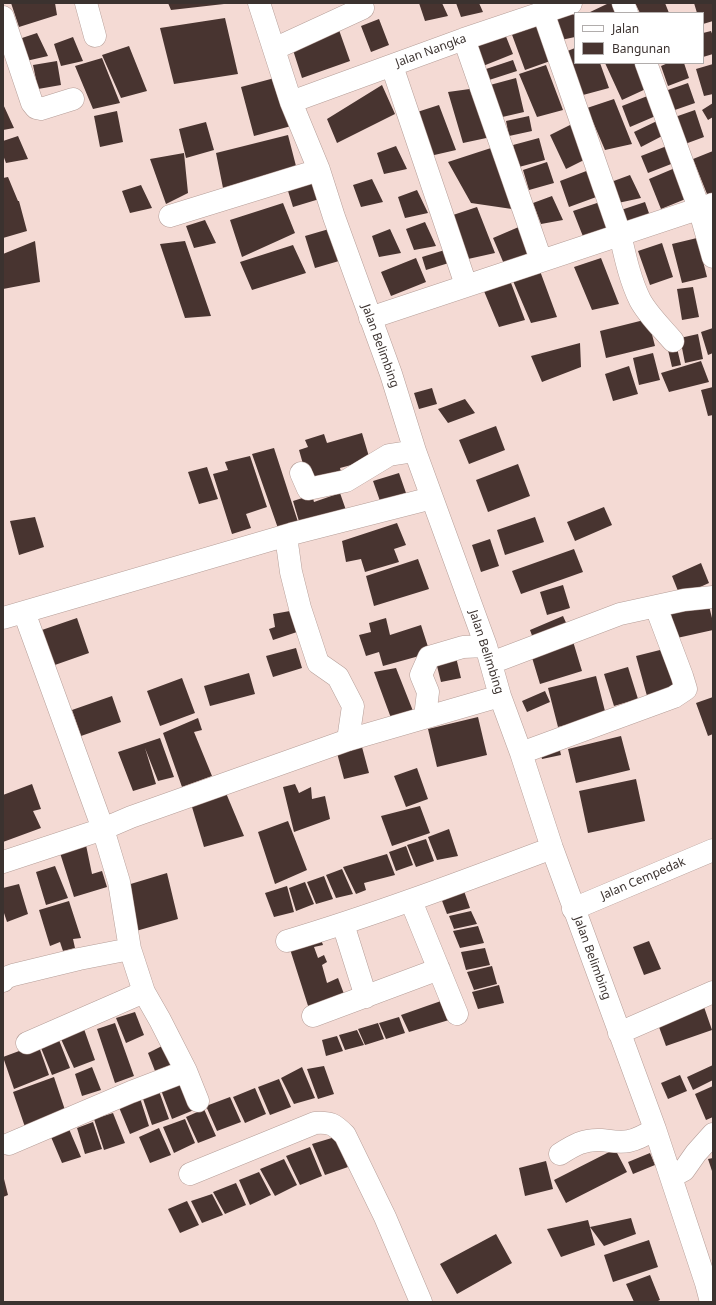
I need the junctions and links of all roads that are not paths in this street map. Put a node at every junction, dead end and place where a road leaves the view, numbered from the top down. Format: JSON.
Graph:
{"nodes":[{"id":1,"x":86,"y":3,"type":"edge"},
{"id":2,"x":259,"y":3,"type":"edge"},
{"id":3,"x":571,"y":3,"type":"edge"},
{"id":4,"x":363,"y":8,"type":"dead end"},
{"id":5,"x":542,"y":12,"type":"junction"},
{"id":6,"x":3,"y":17,"type":"edge"},
{"id":7,"x":95,"y":36,"type":"dead end"},
{"id":8,"x":464,"y":39,"type":"junction"},
{"id":9,"x":274,"y":49,"type":"junction"},
{"id":10,"x":646,"y":64,"type":"edge"},
{"id":11,"x":392,"y":66,"type":"junction"},
{"id":12,"x":73,"y":99,"type":"dead end"},
{"id":13,"x":291,"y":102,"type":"junction"},
{"id":14,"x":319,"y":170,"type":"junction"},
{"id":15,"x":706,"y":206,"type":"edge"},
{"id":16,"x":170,"y":216,"type":"dead end"},
{"id":17,"x":620,"y":234,"type":"junction"},
{"id":18,"x":713,"y":257,"type":"edge"},
{"id":19,"x":541,"y":260,"type":"junction"},
{"id":20,"x":466,"y":285,"type":"junction"},
{"id":21,"x":370,"y":318,"type":"junction"},
{"id":22,"x":673,"y":341,"type":"dead end"},
{"id":23,"x":416,"y":451,"type":"junction"},
{"id":24,"x":301,"y":473,"type":"dead end"},
{"id":25,"x":432,"y":498,"type":"junction"},
{"id":26,"x":286,"y":536,"type":"junction"},
{"id":27,"x":713,"y":597,"type":"edge"},
{"id":28,"x":24,"y":612,"type":"junction"},
{"id":29,"x":658,"y":616,"type":"dead end"},
{"id":30,"x":3,"y":618,"type":"edge"},
{"id":31,"x":488,"y":655,"type":"junction"},
{"id":32,"x":500,"y":696,"type":"junction"},
{"id":33,"x":425,"y":717,"type":"junction"},
{"id":34,"x":348,"y":740,"type":"junction"},
{"id":35,"x":521,"y":753,"type":"junction"},
{"id":36,"x":103,"y":829,"type":"junction"},
{"id":37,"x":552,"y":848,"type":"junction"},
{"id":38,"x":713,"y":850,"type":"edge"},
{"id":39,"x":3,"y":862,"type":"edge"},
{"id":40,"x":411,"y":901,"type":"junction"},
{"id":41,"x":573,"y":909,"type":"junction"},
{"id":42,"x":343,"y":924,"type":"junction"},
{"id":43,"x":287,"y":941,"type":"dead end"},
{"id":44,"x":130,"y":949,"type":"junction"},
{"id":45,"x":439,"y":969,"type":"junction"},
{"id":46,"x":3,"y":981,"type":"edge"},
{"id":47,"x":144,"y":992,"type":"junction"},
{"id":48,"x":713,"y":992,"type":"edge"},
{"id":49,"x":366,"y":997,"type":"junction"},
{"id":50,"x":457,"y":1014,"type":"dead end"},
{"id":51,"x":313,"y":1016,"type":"dead end"},
{"id":52,"x":619,"y":1032,"type":"junction"},
{"id":53,"x":27,"y":1043,"type":"dead end"},
{"id":54,"x":186,"y":1071,"type":"junction"},
{"id":55,"x":198,"y":1101,"type":"dead end"},
{"id":56,"x":655,"y":1129,"type":"junction"},
{"id":57,"x":713,"y":1134,"type":"edge"},
{"id":58,"x":10,"y":1144,"type":"dead end"},
{"id":59,"x":560,"y":1154,"type":"dead end"},
{"id":60,"x":190,"y":1174,"type":"dead end"},
{"id":61,"x":671,"y":1177,"type":"junction"},
{"id":62,"x":710,"y":1288,"type":"edge"},
{"id":63,"x":421,"y":1302,"type":"edge"}],
"edges":[{"from":1,"to":7,"type":"street"},
{"from":2,"to":9,"type":"street","name":"Jalan Belimbing"},
{"from":3,"to":5,"type":"street","name":"Jalan Nangka"},
{"from":4,"to":9,"type":"street"},
{"from":5,"to":8,"type":"street","name":"Jalan Nangka"},
{"from":5,"to":17,"type":"street"},
{"from":6,"to":12,"type":"street"},
{"from":8,"to":11,"type":"street","name":"Jalan Nangka"},
{"from":8,"to":19,"type":"street"},
{"from":9,"to":13,"type":"street","name":"Jalan Belimbing"},
{"from":10,"to":15,"type":"street"},
{"from":11,"to":13,"type":"street","name":"Jalan Nangka"},
{"from":11,"to":20,"type":"street"},
{"from":13,"to":14,"type":"street","name":"Jalan Belimbing"},
{"from":14,"to":16,"type":"street"},
{"from":14,"to":21,"type":"street","name":"Jalan Belimbing"},
{"from":15,"to":17,"type":"street"},
{"from":15,"to":18,"type":"street"},
{"from":17,"to":19,"type":"street"},
{"from":17,"to":22,"type":"street"},
{"from":19,"to":20,"type":"street"},
{"from":20,"to":21,"type":"street"},
{"from":21,"to":23,"type":"street","name":"Jalan Belimbing"},
{"from":23,"to":24,"type":"street"},
{"from":23,"to":25,"type":"street","name":"Jalan Belimbing"},
{"from":25,"to":26,"type":"street"},
{"from":25,"to":31,"type":"street","name":"Jalan Belimbing"},
{"from":26,"to":28,"type":"street"},
{"from":26,"to":34,"type":"street"},
{"from":27,"to":31,"type":"street"},
{"from":28,"to":30,"type":"street"},
{"from":28,"to":36,"type":"street"},
{"from":29,"to":35,"type":"street"},
{"from":31,"to":32,"type":"street","name":"Jalan Belimbing"},
{"from":31,"to":33,"type":"street"},
{"from":32,"to":33,"type":"street"},
{"from":32,"to":35,"type":"street","name":"Jalan Belimbing"},
{"from":33,"to":34,"type":"street"},
{"from":34,"to":36,"type":"street"},
{"from":35,"to":37,"type":"street","name":"Jalan Belimbing"},
{"from":36,"to":39,"type":"street"},
{"from":36,"to":44,"type":"street"},
{"from":37,"to":40,"type":"street"},
{"from":37,"to":41,"type":"street","name":"Jalan Belimbing"},
{"from":38,"to":41,"type":"street","name":"Jalan Cempedak"},
{"from":40,"to":42,"type":"street"},
{"from":40,"to":45,"type":"street"},
{"from":41,"to":52,"type":"street","name":"Jalan Belimbing"},
{"from":42,"to":43,"type":"street"},
{"from":42,"to":49,"type":"street"},
{"from":44,"to":46,"type":"street"},
{"from":44,"to":47,"type":"street"},
{"from":45,"to":49,"type":"street"},
{"from":45,"to":50,"type":"street"},
{"from":47,"to":53,"type":"street"},
{"from":47,"to":54,"type":"street"},
{"from":48,"to":52,"type":"street"},
{"from":49,"to":51,"type":"street"},
{"from":52,"to":56,"type":"street","name":"Jalan Belimbing"},
{"from":54,"to":55,"type":"street"},
{"from":54,"to":58,"type":"street"},
{"from":56,"to":59,"type":"street"},
{"from":56,"to":61,"type":"street","name":"Jalan Belimbing"},
{"from":57,"to":61,"type":"street"},
{"from":60,"to":63,"type":"street"},
{"from":61,"to":62,"type":"street","name":"Jalan Belimbing"}]}
